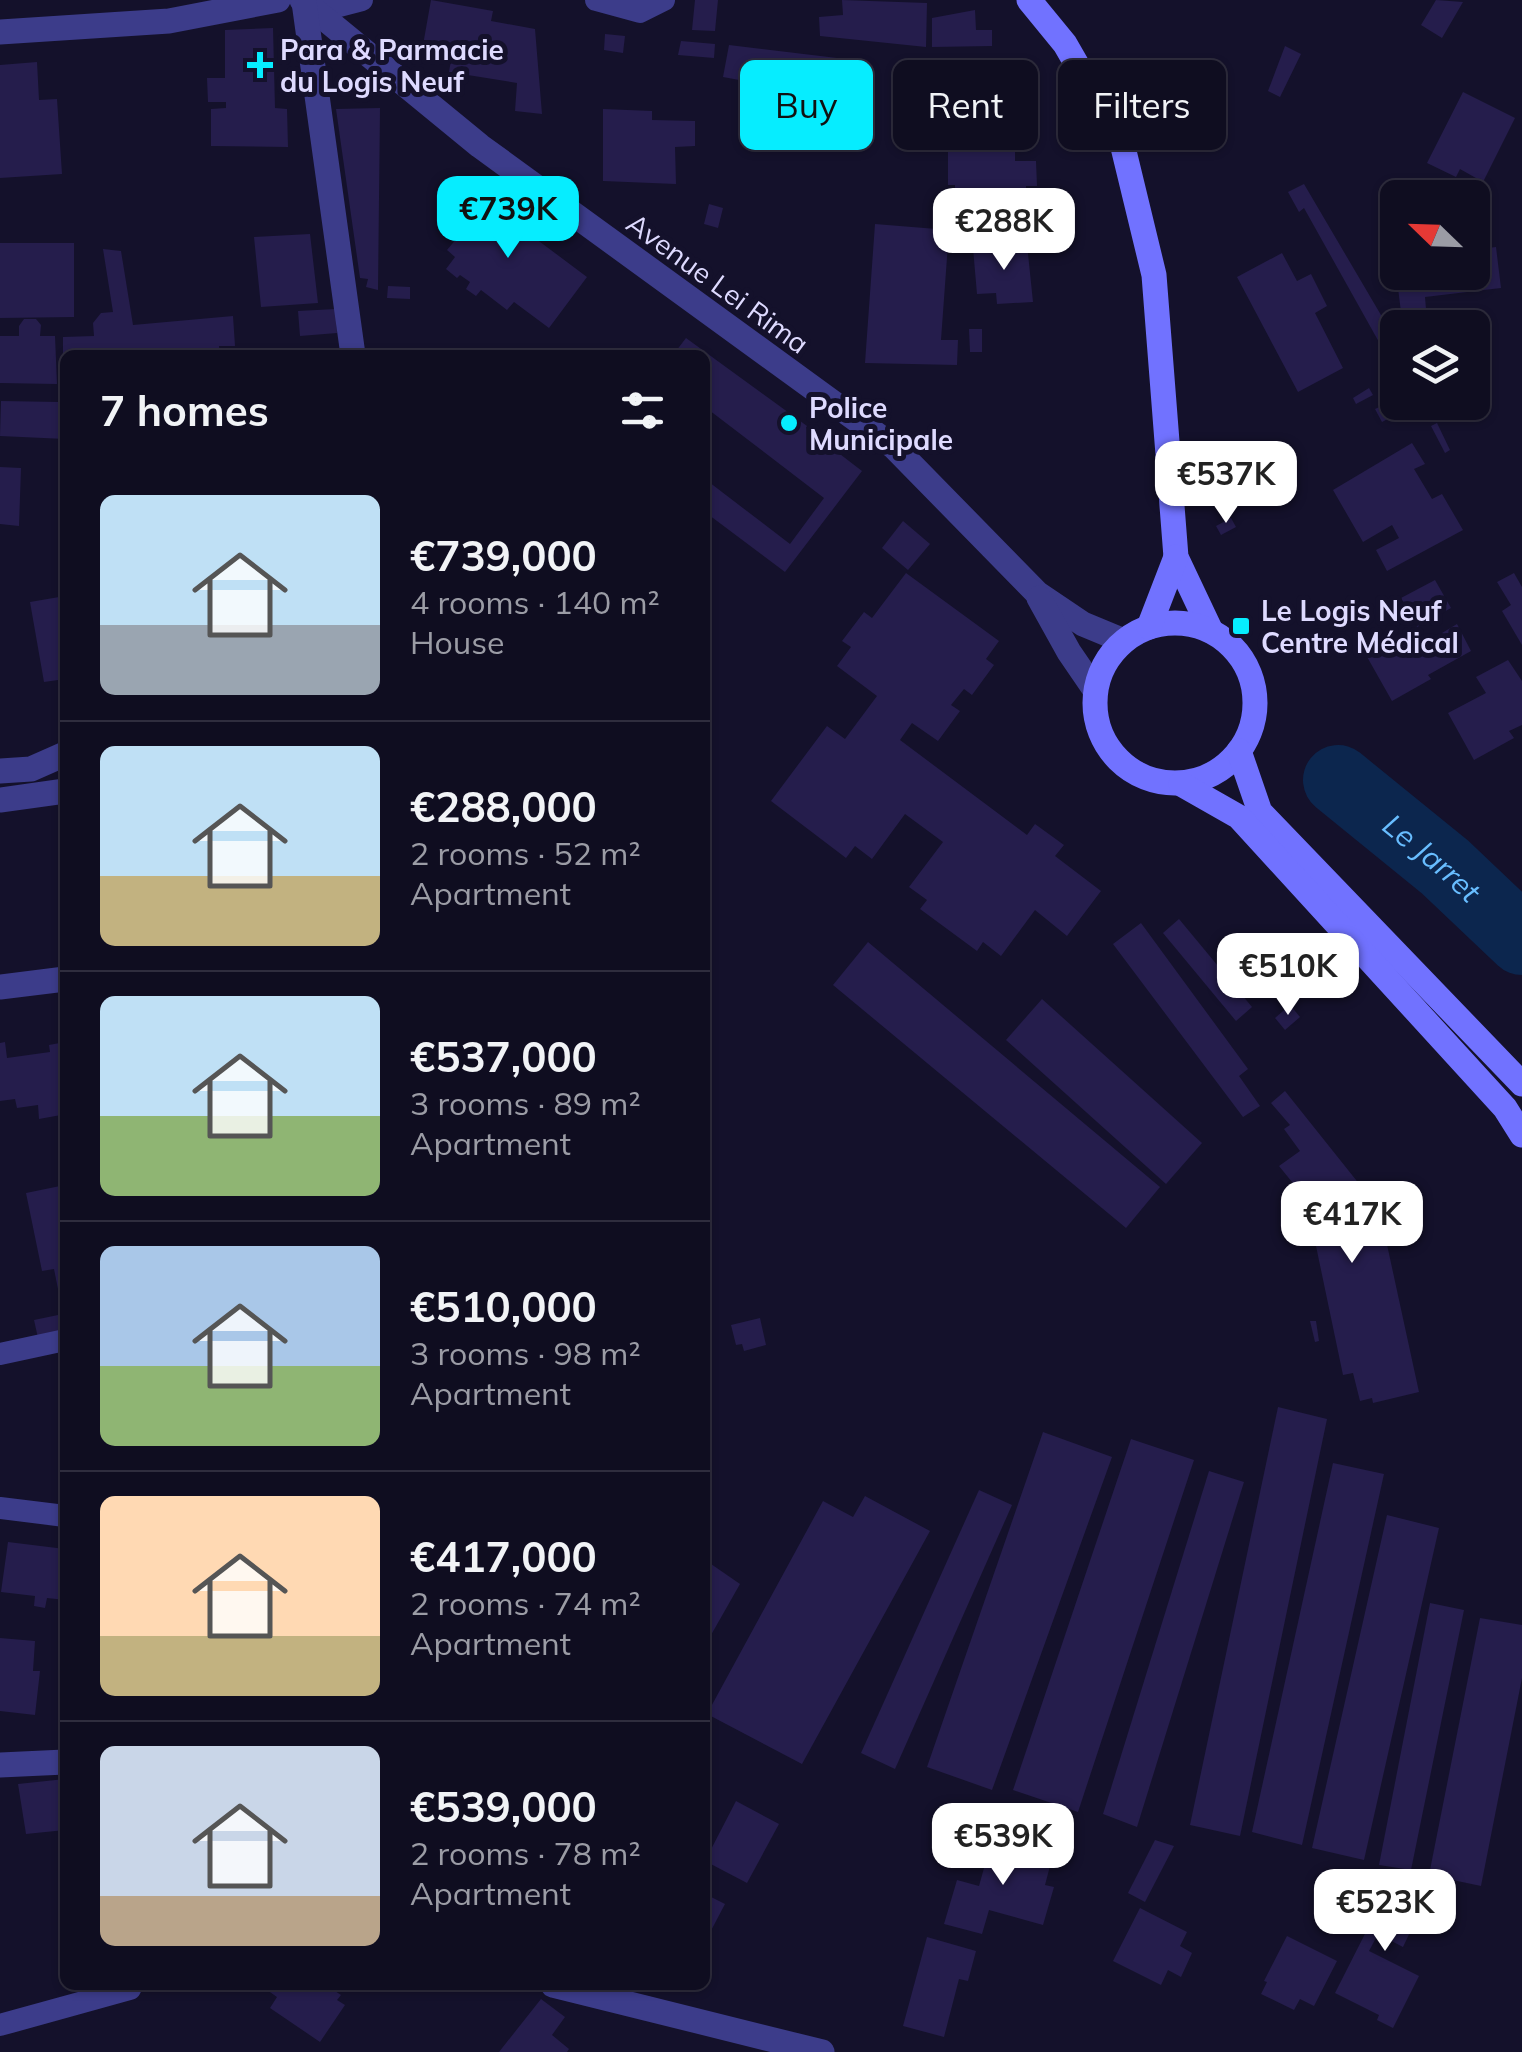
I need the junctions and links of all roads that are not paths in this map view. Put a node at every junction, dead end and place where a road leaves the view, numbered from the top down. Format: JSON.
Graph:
{"nodes":[{"id":1,"x":278,"y":0,"type":"edge"},
{"id":2,"x":362,"y":0,"type":"edge"},
{"id":3,"x":596,"y":0,"type":"edge"},
{"id":4,"x":664,"y":0,"type":"edge"},
{"id":5,"x":1029,"y":0,"type":"edge"},
{"id":6,"x":303,"y":1,"type":"edge"},
{"id":7,"x":197,"y":8,"type":"edge"},
{"id":8,"x":0,"y":32,"type":"edge"},
{"id":9,"x":353,"y":350,"type":"edge"},
{"id":10,"x":1176,"y":557,"type":"junction"},
{"id":11,"x":1037,"y":594,"type":"junction"},
{"id":12,"x":1149,"y":626,"type":"junction"},
{"id":13,"x":1212,"y":631,"type":"junction"},
{"id":14,"x":1124,"y":641,"type":"junction"},
{"id":15,"x":1095,"y":690,"type":"junction"},
{"id":16,"x":1240,"y":751,"type":"junction"},
{"id":17,"x":60,"y":756,"type":"edge"},
{"id":18,"x":0,"y":771,"type":"edge"},
{"id":19,"x":1180,"y":784,"type":"junction"},
{"id":20,"x":60,"y":792,"type":"edge"},
{"id":21,"x":0,"y":800,"type":"edge"},
{"id":22,"x":60,"y":980,"type":"edge"},
{"id":23,"x":0,"y":987,"type":"edge"},
{"id":24,"x":1522,"y":1084,"type":"edge"},
{"id":25,"x":1522,"y":1135,"type":"edge"},
{"id":26,"x":60,"y":1341,"type":"edge"},
{"id":27,"x":0,"y":1354,"type":"edge"},
{"id":28,"x":0,"y":1508,"type":"edge"},
{"id":29,"x":60,"y":1515,"type":"edge"},
{"id":30,"x":60,"y":1762,"type":"edge"},
{"id":31,"x":0,"y":1765,"type":"edge"},
{"id":32,"x":126,"y":1990,"type":"edge"},
{"id":33,"x":573,"y":1990,"type":"edge"},
{"id":34,"x":0,"y":2025,"type":"edge"},
{"id":35,"x":822,"y":2052,"type":"edge"}],
"edges":[{"from":1,"to":7,"type":"street"},
{"from":2,"to":6,"type":"lane"},
{"from":3,"to":4,"type":"lane"},
{"from":5,"to":10,"type":"main road"},
{"from":6,"to":9,"type":"street"},
{"from":6,"to":11,"type":"street","name":"Avenue Lei Rima"},
{"from":7,"to":8,"type":"street"},
{"from":10,"to":12,"type":"main road"},
{"from":10,"to":13,"type":"main road"},
{"from":11,"to":14,"type":"street","name":"Avenue Lei Rima"},
{"from":11,"to":15,"type":"street","name":"Avenue Lei Rima"},
{"from":12,"to":13,"type":"main road"},
{"from":12,"to":14,"type":"main road"},
{"from":13,"to":16,"type":"main road"},
{"from":14,"to":15,"type":"main road"},
{"from":15,"to":19,"type":"main road"},
{"from":16,"to":19,"type":"main road"},
{"from":16,"to":24,"type":"main road"},
{"from":17,"to":18,"type":"street"},
{"from":19,"to":25,"type":"main road"},
{"from":20,"to":21,"type":"street"},
{"from":22,"to":23,"type":"street"},
{"from":26,"to":27,"type":"lane"},
{"from":28,"to":29,"type":"lane"},
{"from":30,"to":31,"type":"street"},
{"from":32,"to":34,"type":"lane"},
{"from":33,"to":35,"type":"street"}]}
